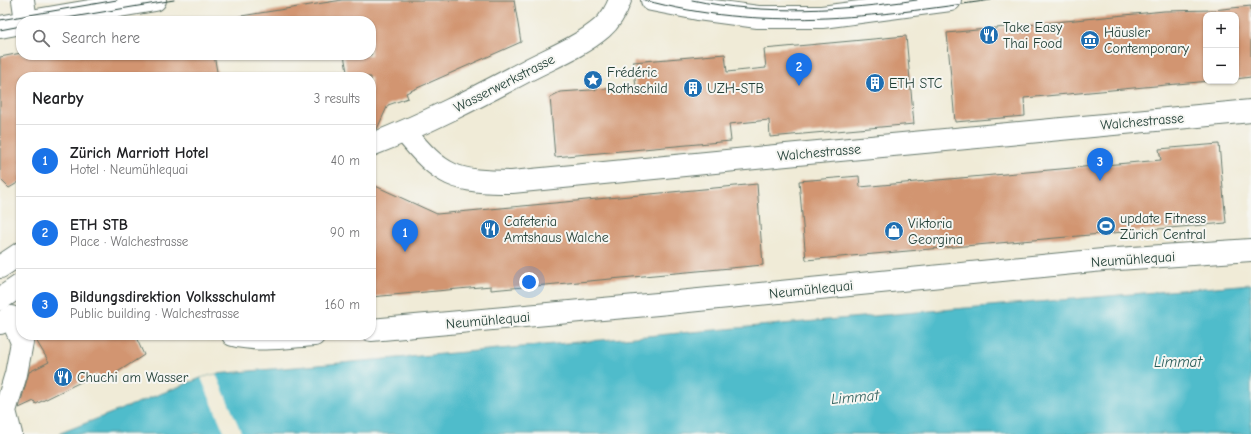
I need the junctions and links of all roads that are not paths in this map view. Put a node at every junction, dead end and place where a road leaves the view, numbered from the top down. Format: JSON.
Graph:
{"nodes":[{"id":1,"x":24,"y":0,"type":"edge"},
{"id":2,"x":155,"y":0,"type":"edge"},
{"id":3,"x":620,"y":0,"type":"edge"},
{"id":4,"x":652,"y":0,"type":"edge"},
{"id":5,"x":950,"y":0,"type":"edge"},
{"id":6,"x":26,"y":16,"type":"edge"},
{"id":7,"x":61,"y":16,"type":"edge"},
{"id":8,"x":16,"y":24,"type":"edge"},
{"id":9,"x":0,"y":27,"type":"edge"},
{"id":10,"x":1251,"y":111,"type":"edge"},
{"id":11,"x":405,"y":132,"type":"junction"},
{"id":12,"x":376,"y":143,"type":"edge"},
{"id":13,"x":1251,"y":250,"type":"edge"},
{"id":14,"x":16,"y":256,"type":"edge"},
{"id":15,"x":0,"y":267,"type":"edge"},
{"id":16,"x":16,"y":293,"type":"edge"},
{"id":17,"x":4,"y":313,"type":"edge"},
{"id":18,"x":376,"y":330,"type":"edge"},
{"id":19,"x":16,"y":332,"type":"edge"},
{"id":20,"x":21,"y":340,"type":"edge"},
{"id":21,"x":10,"y":434,"type":"edge"}],
"edges":[{"from":1,"to":6,"type":"street"},
{"from":2,"to":7,"type":"street"},
{"from":3,"to":11,"type":"street","name":"Wasserwerkstrasse"},
{"from":4,"to":5,"type":"street"},
{"from":8,"to":9,"type":"street"},
{"from":10,"to":11,"type":"street","name":"Walchestrasse"},
{"from":11,"to":12,"type":"street","name":"Wasserwerkstrasse"},
{"from":13,"to":18,"type":"street","name":"Neumühlequai"},
{"from":14,"to":15,"type":"street"},
{"from":16,"to":17,"type":"street"},
{"from":17,"to":19,"type":"street"},
{"from":20,"to":21,"type":"street"}]}
